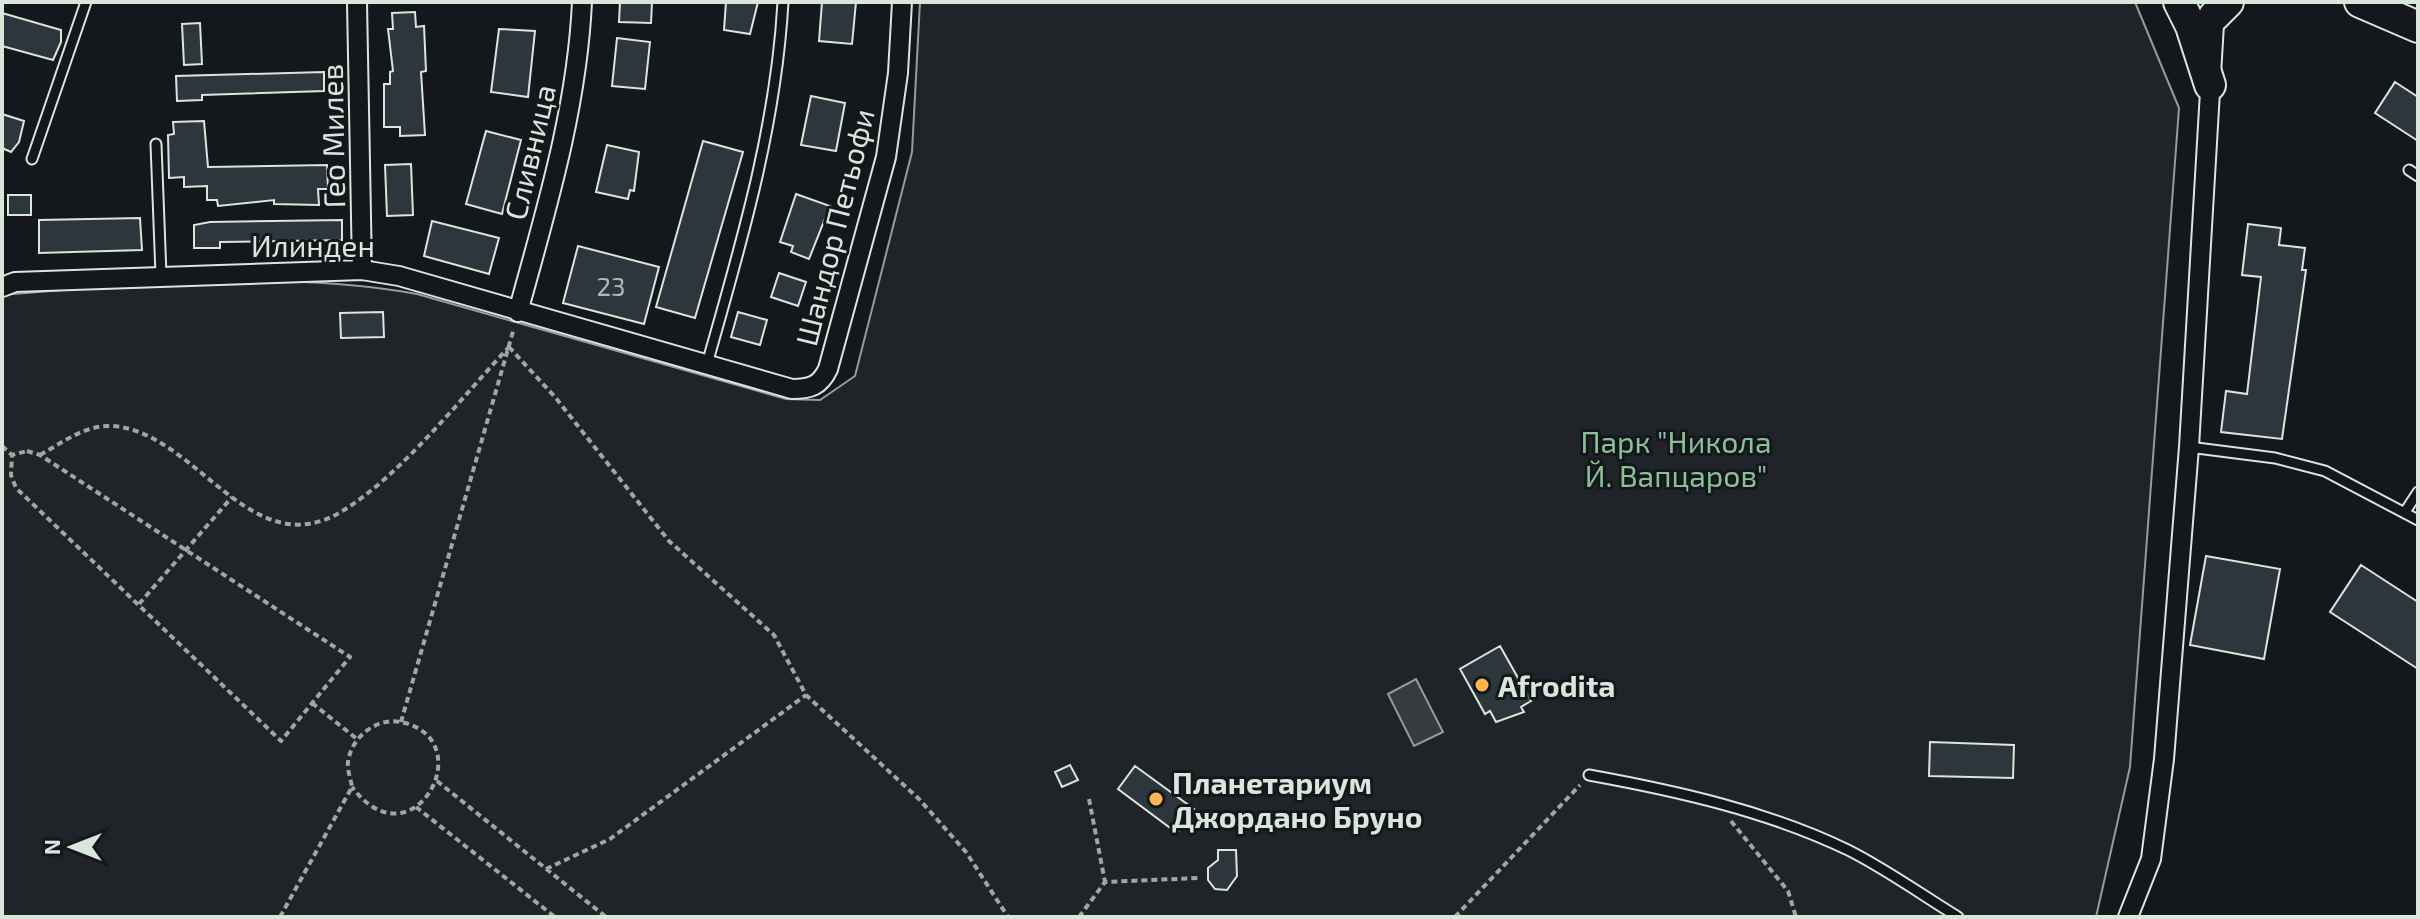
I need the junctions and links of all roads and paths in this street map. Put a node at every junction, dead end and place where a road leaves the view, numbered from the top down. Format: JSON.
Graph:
{"nodes":[{"id":1,"x":86,"y":2,"type":"edge"},
{"id":2,"x":357,"y":2,"type":"edge"},
{"id":3,"x":582,"y":2,"type":"edge"},
{"id":4,"x":783,"y":2,"type":"edge"},
{"id":5,"x":902,"y":2,"type":"edge"},
{"id":6,"x":2179,"y":2,"type":"edge"},
{"id":7,"x":2360,"y":2,"type":"edge"},
{"id":8,"x":2377,"y":2,"type":"edge"},
{"id":9,"x":2219,"y":7,"type":"edge"},
{"id":10,"x":2418,"y":27,"type":"edge"},
{"id":11,"x":2210,"y":85,"type":"junction"},
{"id":12,"x":156,"y":144,"type":"dead end"},
{"id":13,"x":32,"y":159,"type":"dead end"},
{"id":14,"x":362,"y":270,"type":"junction"},
{"id":15,"x":161,"y":275,"type":"junction"},
{"id":16,"x":2,"y":287,"type":"edge"},
{"id":17,"x":518,"y":312,"type":"junction"},
{"id":18,"x":509,"y":347,"type":"junction"},
{"id":19,"x":707,"y":364,"type":"junction"},
{"id":20,"x":828,"y":369,"type":"joint"},
{"id":21,"x":2,"y":446,"type":"edge"},
{"id":22,"x":2189,"y":447,"type":"junction"},
{"id":23,"x":12,"y":455,"type":"junction"},
{"id":24,"x":40,"y":455,"type":"junction"},
{"id":25,"x":2418,"y":492,"type":"edge"},
{"id":26,"x":232,"y":497,"type":"junction"},
{"id":27,"x":2405,"y":512,"type":"junction"},
{"id":28,"x":2418,"y":520,"type":"edge"},
{"id":29,"x":185,"y":548,"type":"junction"},
{"id":30,"x":139,"y":604,"type":"junction"},
{"id":31,"x":806,"y":695,"type":"junction"},
{"id":32,"x":312,"y":703,"type":"junction"},
{"id":33,"x":401,"y":722,"type":"junction"},
{"id":34,"x":357,"y":739,"type":"junction"},
{"id":35,"x":1589,"y":775,"type":"joint"},
{"id":36,"x":437,"y":781,"type":"junction"},
{"id":37,"x":352,"y":787,"type":"junction"},
{"id":38,"x":1089,"y":799,"type":"dead end"},
{"id":39,"x":1715,"y":802,"type":"junction"},
{"id":40,"x":416,"y":807,"type":"junction"},
{"id":41,"x":546,"y":869,"type":"junction"},
{"id":42,"x":1199,"y":878,"type":"dead end"},
{"id":43,"x":1105,"y":882,"type":"junction"},
{"id":44,"x":280,"y":917,"type":"edge"},
{"id":45,"x":555,"y":917,"type":"edge"},
{"id":46,"x":606,"y":917,"type":"edge"},
{"id":47,"x":1008,"y":917,"type":"edge"},
{"id":48,"x":1079,"y":917,"type":"edge"},
{"id":49,"x":1455,"y":917,"type":"edge"},
{"id":50,"x":1796,"y":917,"type":"edge"},
{"id":51,"x":1958,"y":917,"type":"edge"},
{"id":52,"x":2128,"y":917,"type":"edge"}],
"edges":[{"from":1,"to":13,"type":"lane"},
{"from":2,"to":14,"type":"street","name":"Гео Милев"},
{"from":3,"to":17,"type":"street","name":"Сливница"},
{"from":4,"to":19,"type":"lane"},
{"from":5,"to":20,"type":"street","name":"Шандор Петьофи"},
{"from":6,"to":11,"type":"highway"},
{"from":7,"to":10,"type":"highway"},
{"from":8,"to":10,"type":"highway"},
{"from":9,"to":11,"type":"street"},
{"from":11,"to":22,"type":"street"},
{"from":12,"to":15,"type":"lane"},
{"from":14,"to":15,"type":"street","name":"Илинден"},
{"from":14,"to":17,"type":"street","name":"Илинден"},
{"from":15,"to":16,"type":"street","name":"Илинден"},
{"from":17,"to":19,"type":"street","name":"Илинден"},
{"from":18,"to":26,"type":"path"},
{"from":18,"to":31,"type":"path"},
{"from":18,"to":33,"type":"path"},
{"from":19,"to":20,"type":"street","name":"Илинден"},
{"from":21,"to":23,"type":"path"},
{"from":22,"to":27,"type":"lane"},
{"from":22,"to":52,"type":"street"},
{"from":23,"to":24,"type":"path"},
{"from":23,"to":30,"type":"path"},
{"from":24,"to":26,"type":"path"},
{"from":24,"to":29,"type":"path"},
{"from":25,"to":27,"type":"lane"},
{"from":26,"to":29,"type":"path"},
{"from":27,"to":28,"type":"lane"},
{"from":29,"to":30,"type":"path"},
{"from":29,"to":32,"type":"path"},
{"from":30,"to":32,"type":"path"},
{"from":31,"to":41,"type":"path"},
{"from":31,"to":47,"type":"path"},
{"from":32,"to":34,"type":"path"},
{"from":33,"to":34,"type":"path"},
{"from":33,"to":36,"type":"path"},
{"from":34,"to":37,"type":"path"},
{"from":35,"to":39,"type":"lane"},
{"from":35,"to":49,"type":"path"},
{"from":36,"to":40,"type":"path"},
{"from":36,"to":41,"type":"path"},
{"from":37,"to":40,"type":"path"},
{"from":37,"to":44,"type":"path"},
{"from":38,"to":43,"type":"path"},
{"from":39,"to":50,"type":"path"},
{"from":39,"to":51,"type":"lane"},
{"from":40,"to":45,"type":"path"},
{"from":41,"to":46,"type":"path"},
{"from":42,"to":43,"type":"path"},
{"from":43,"to":48,"type":"path"}]}
